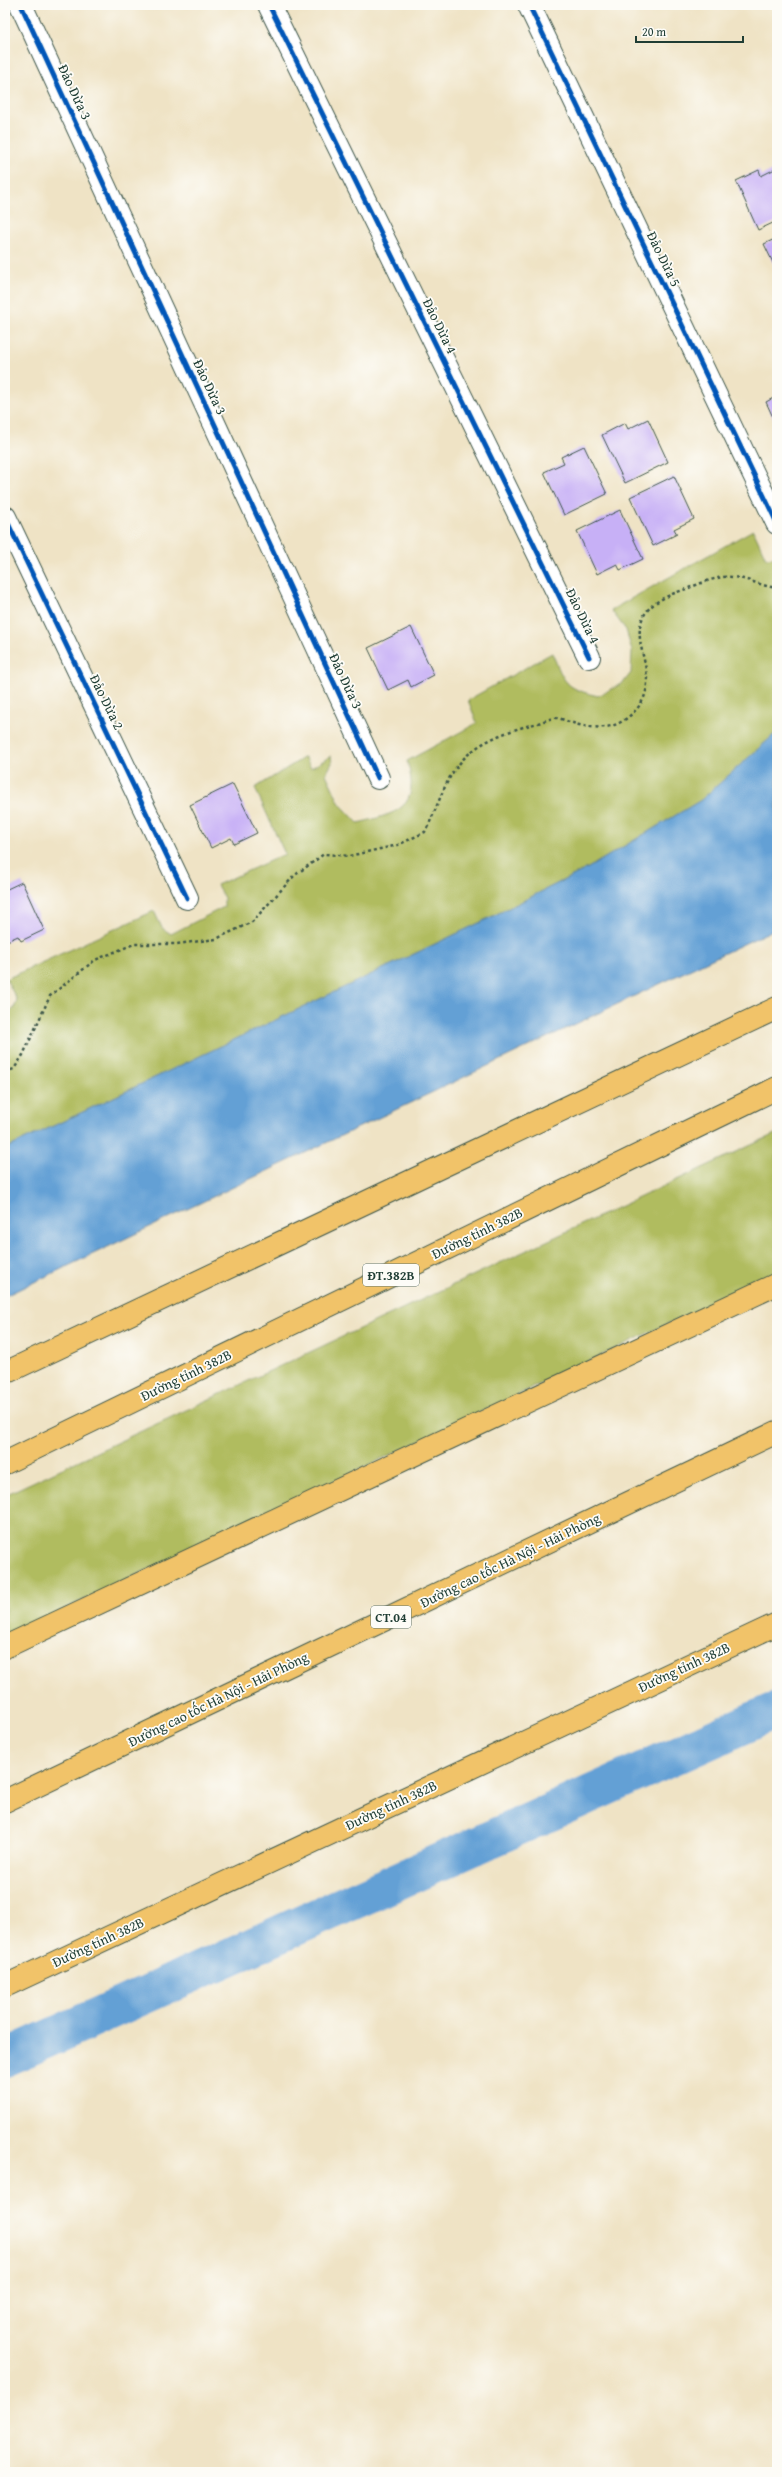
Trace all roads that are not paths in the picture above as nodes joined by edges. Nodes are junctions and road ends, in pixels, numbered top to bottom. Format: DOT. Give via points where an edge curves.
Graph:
graph roads {
  1 [pos="21,5"];
  2 [pos="269,5"];
  3 [pos="530,5"];
  4 [pos="5,517"];
  5 [pos="777,523"];
  6 [pos="589,657"];
  7 [pos="378,778"];
  8 [pos="187,898"];
  9 [pos="777,1008"];
  10 [pos="777,1088"];
  11 [pos="777,1284"];
  12 [pos="5,1373"];
  13 [pos="777,1432"];
  14 [pos="5,1463"];
  15 [pos="777,1624"];
  16 [pos="5,1647"];
  17 [pos="5,1801"];
  18 [pos="5,1986"];
  1 -- 7 [label="street, Đảo Dừa 3"];
  2 -- 6 [label="street, Đảo Dừa 4"];
  3 -- 5 [label="street, Đảo Dừa 5"];
  4 -- 8 [label="street, Đảo Dừa 2"];
  9 -- 12 [label="main road"];
  10 -- 14 [label="main road, Đường tỉnh 382B / ĐT.382B"];
  11 -- 16 [label="main road"];
  13 -- 17 [label="main road, Đường cao tốc Hà Nội - Hải Phòng / CT.04"];
  15 -- 18 [label="main road, Đường tỉnh 382B"];
}
